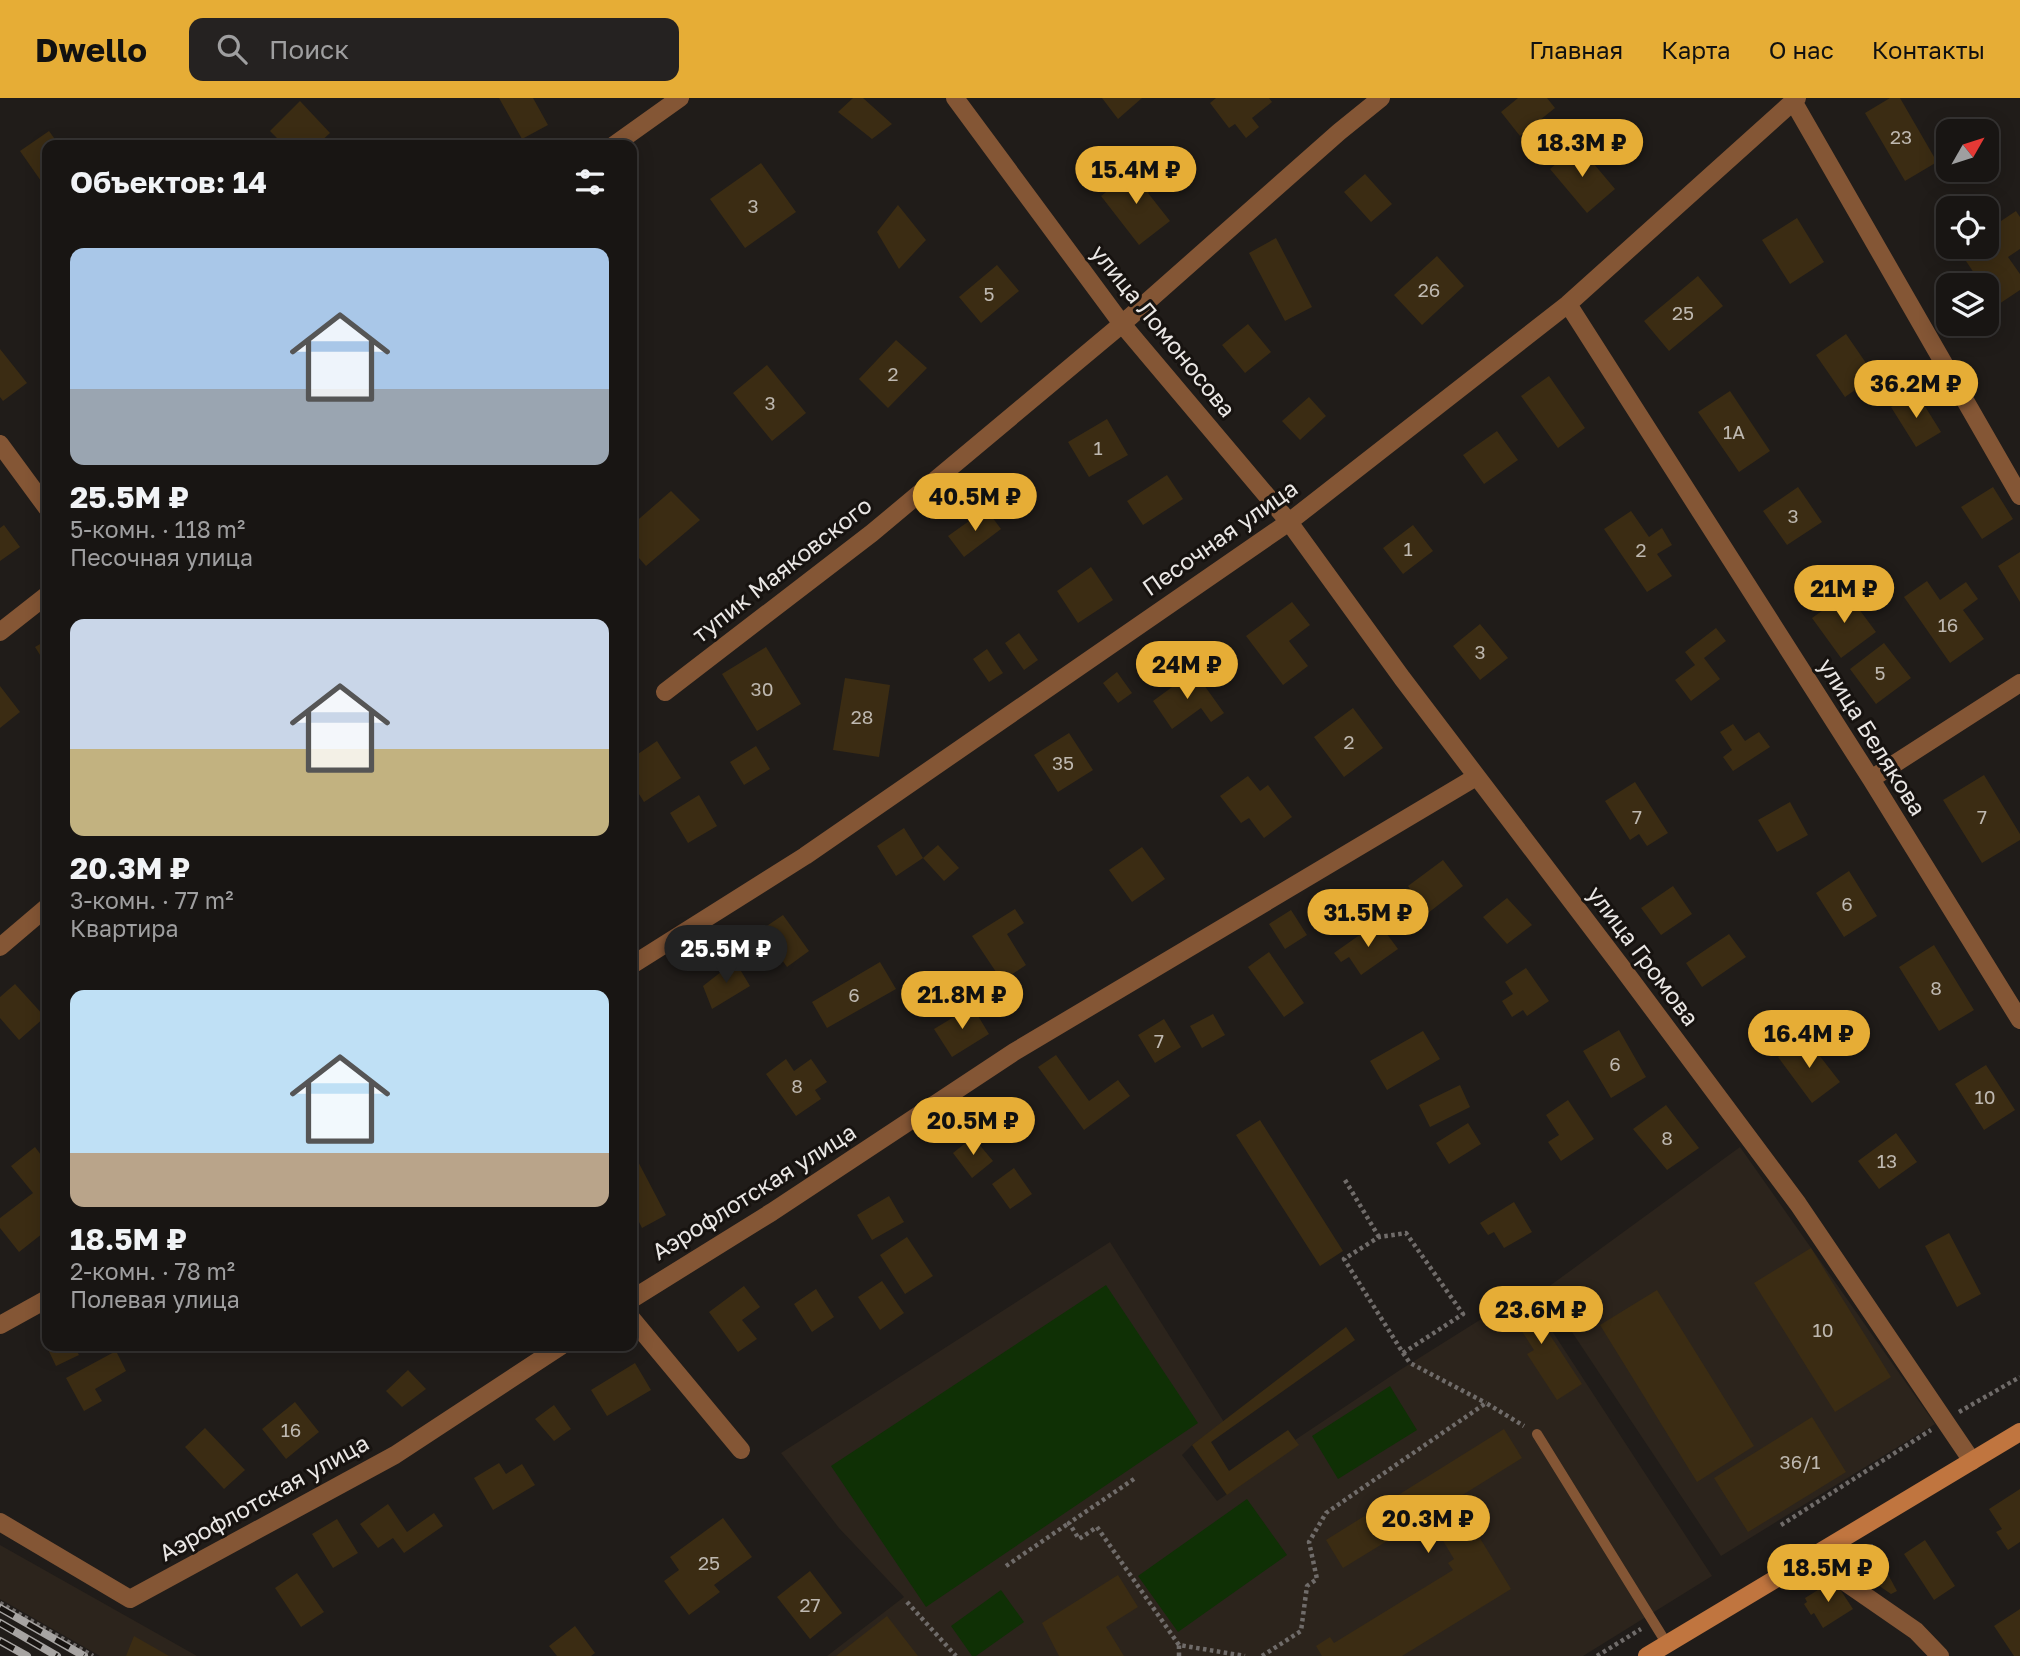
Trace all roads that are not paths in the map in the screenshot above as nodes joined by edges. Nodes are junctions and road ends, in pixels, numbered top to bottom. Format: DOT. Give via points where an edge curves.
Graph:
graph roads {
  1 [pos="680,98"];
  2 [pos="956,98"];
  3 [pos="1381,98"];
  4 [pos="1795,99"];
  5 [pos="621,140"];
  6 [pos="1568,304"];
  7 [pos="1122,324"];
  8 [pos="0,444"];
  9 [pos="2020,496"];
  10 [pos="42,501"];
  11 [pos="1289,522"];
  12 [pos="42,599"];
  13 [pos="0,632"];
  14 [pos="2020,683"];
  15 [pos="665,692"];
  16 [pos="1476,777"];
  17 [pos="1871,779"];
  18 [pos="42,911"];
  19 [pos="0,947"];
  20 [pos="637,962"];
  21 [pos="2020,1020"];
  22 [pos="637,1296"];
  23 [pos="42,1302"];
  24 [pos="0,1325"];
  25 [pos="637,1325"];
  26 [pos="553,1351"];
  27 [pos="2020,1432"];
  28 [pos="1536,1434"];
  29 [pos="741,1450"];
  30 [pos="1972,1461"];
  31 [pos="0,1522"];
  32 [pos="1809,1558"];
  33 [pos="1667,1644"];
  34 [pos="1647,1656"];
  35 [pos="1940,1656"];
  1 -- 5 [label="street"];
  2 -- 7 [label="street, улица Ломоносова"];
  3 -- 7 [label="street, тупик Маяковского"];
  4 -- 6 [label="street, Песочная улица"];
  4 -- 9 [label="street"];
  6 -- 11 [label="street, Песочная улица"];
  6 -- 17 [label="street, улица Белякова"];
  7 -- 11 [label="street, улица Ломоносова"];
  7 -- 15 [label="street, тупик Маяковского" via="872,533"];
  8 -- 10 [label="street"];
  11 -- 16 [label="street, улица Громова"];
  11 -- 20 [label="street, Песочная улица" via="805,856"];
  12 -- 13 [label="street"];
  14 -- 17 [label="street"];
  16 -- 22 [label="street, Аэрофлотская улица" via="1014,1052"];
  16 -- 30 [label="street, улица Громова" via="1798,1204"];
  17 -- 21 [label="street, улица Белякова"];
  18 -- 19 [label="street"];
  23 -- 24 [label="street"];
  25 -- 29 [label="street"];
  26 -- 31 [label="street, Аэрофлотская улица" via="395,1455 131,1599"];
  27 -- 30 [label="main road"];
  28 -- 33 [label="lane"];
  30 -- 32 [label="main road"];
  32 -- 33 [label="main road"];
  32 -- 35 [label="street" via="1916,1630"];
  33 -- 34 [label="main road"];
}
